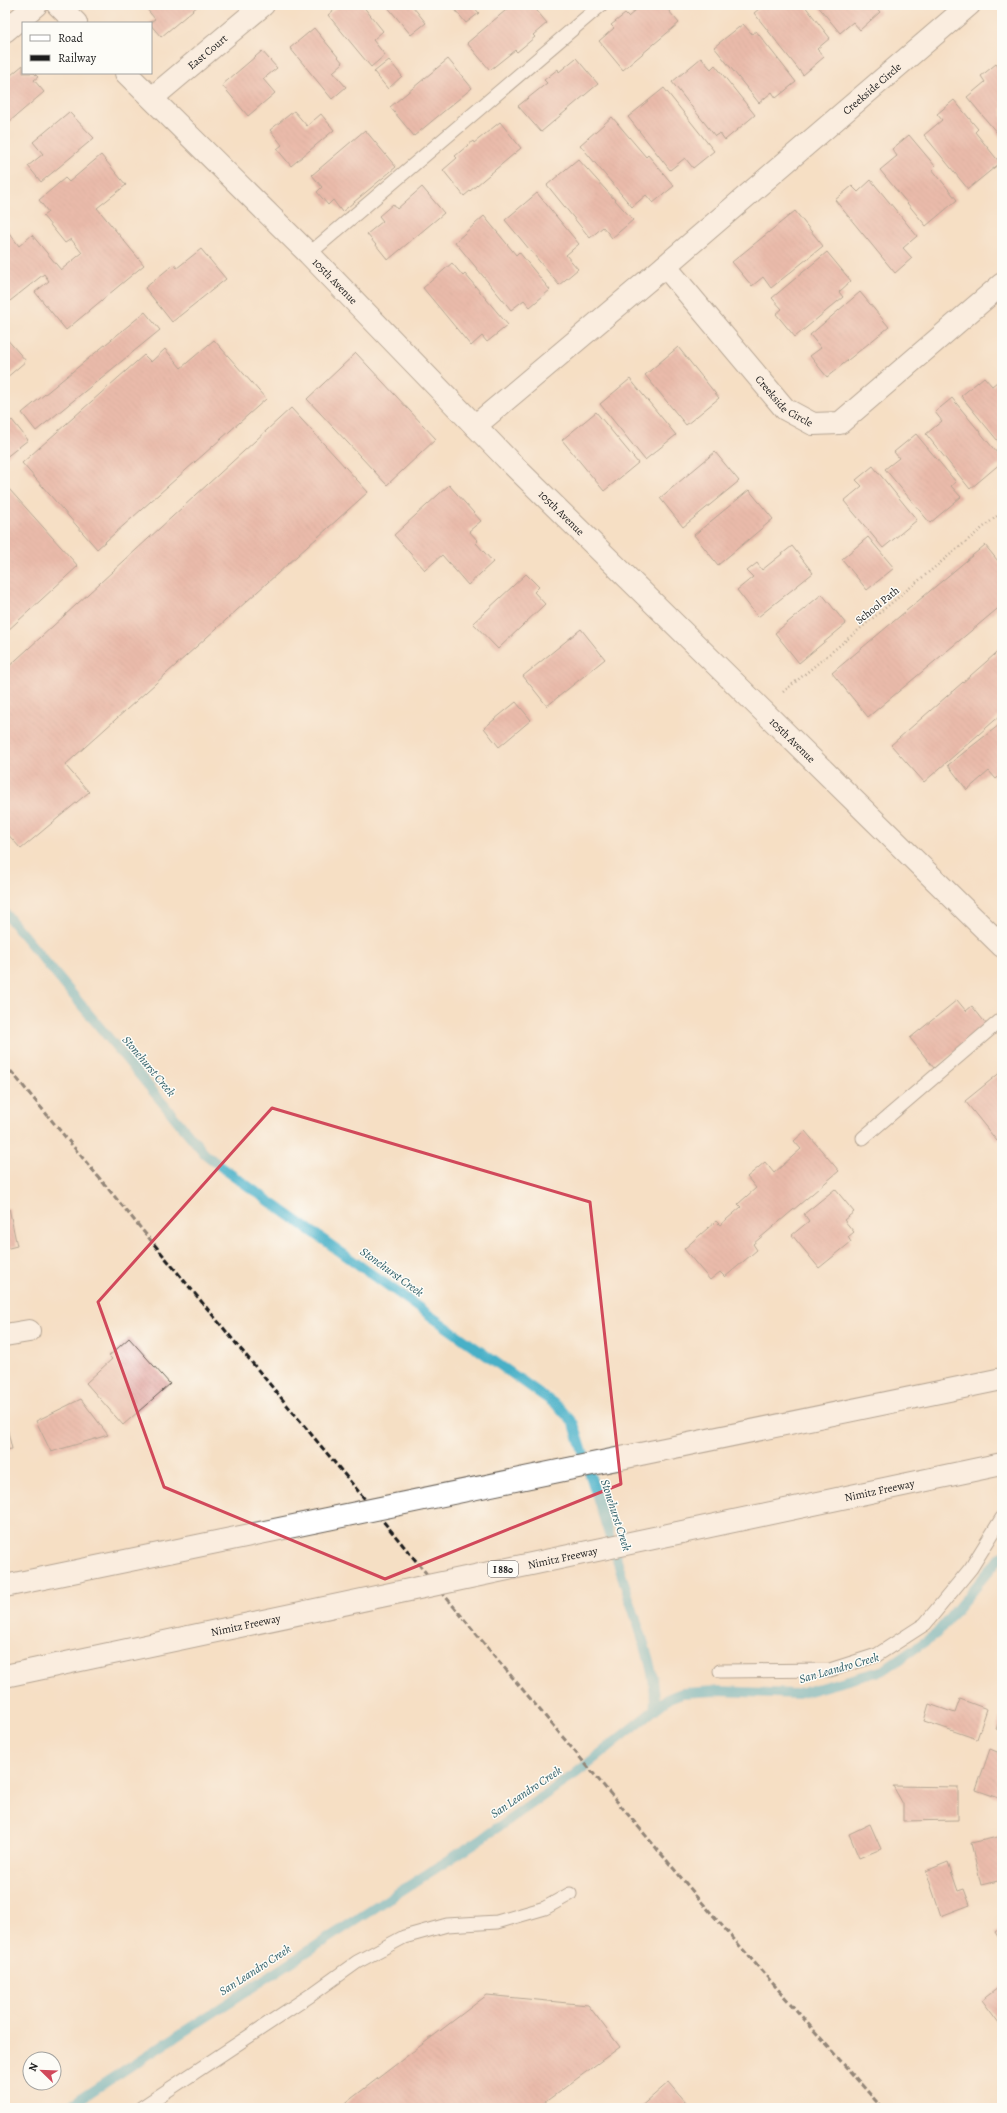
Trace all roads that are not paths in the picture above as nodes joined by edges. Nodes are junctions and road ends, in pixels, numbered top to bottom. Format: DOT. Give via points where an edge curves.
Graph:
graph roads {
  1 [pos="36,5"];
  2 [pos="58,5"];
  3 [pos="263,5"];
  4 [pos="601,5"];
  5 [pos="969,5"];
  6 [pos="75,22"];
  7 [pos="5,31"];
  8 [pos="127,74"];
  9 [pos="152,98"];
  10 [pos="309,254"];
  11 [pos="665,266"];
  12 [pos="1002,284"];
  13 [pos="475,426"];
  14 [pos="1002,946"];
  15 [pos="1002,1019"];
  16 [pos="863,1138"];
  17 [pos="29,1331"];
  18 [pos="5,1335"];
  19 [pos="1002,1379"];
  20 [pos="1002,1464"];
  21 [pos="1002,1518"];
  22 [pos="5,1586"];
  23 [pos="720,1670"];
  24 [pos="5,1676"];
  25 [pos="570,1894"];
  26 [pos="141,2108"];
  1 -- 7 [label="main road"];
  2 -- 6 [label="main road"];
  3 -- 9 [label="main road, East Court"];
  4 -- 10 [label="lane"];
  5 -- 11 [label="main road, Creekside Circle"];
  8 -- 9 [label="main road, 105th Avenue"];
  9 -- 10 [label="main road, 105th Avenue"];
  10 -- 13 [label="main road, 105th Avenue"];
  11 -- 12 [label="main road, Creekside Circle" via="785,408 813,424 840,422"];
  11 -- 13 [label="main road, Creekside Circle"];
  13 -- 14 [label="main road, 105th Avenue"];
  15 -- 16 [label="lane"];
  17 -- 18 [label="main road"];
  19 -- 22 [label="main road, bridge"];
  20 -- 24 [label="main road, Nimitz Freeway / I 880, bridge"];
  21 -- 23 [label="lane" via="971,1568 925,1624 877,1655 830,1670"];
  25 -- 26 [label="lane" via="546,1908 496,1922 448,1925 404,1937 357,1962"];
}
